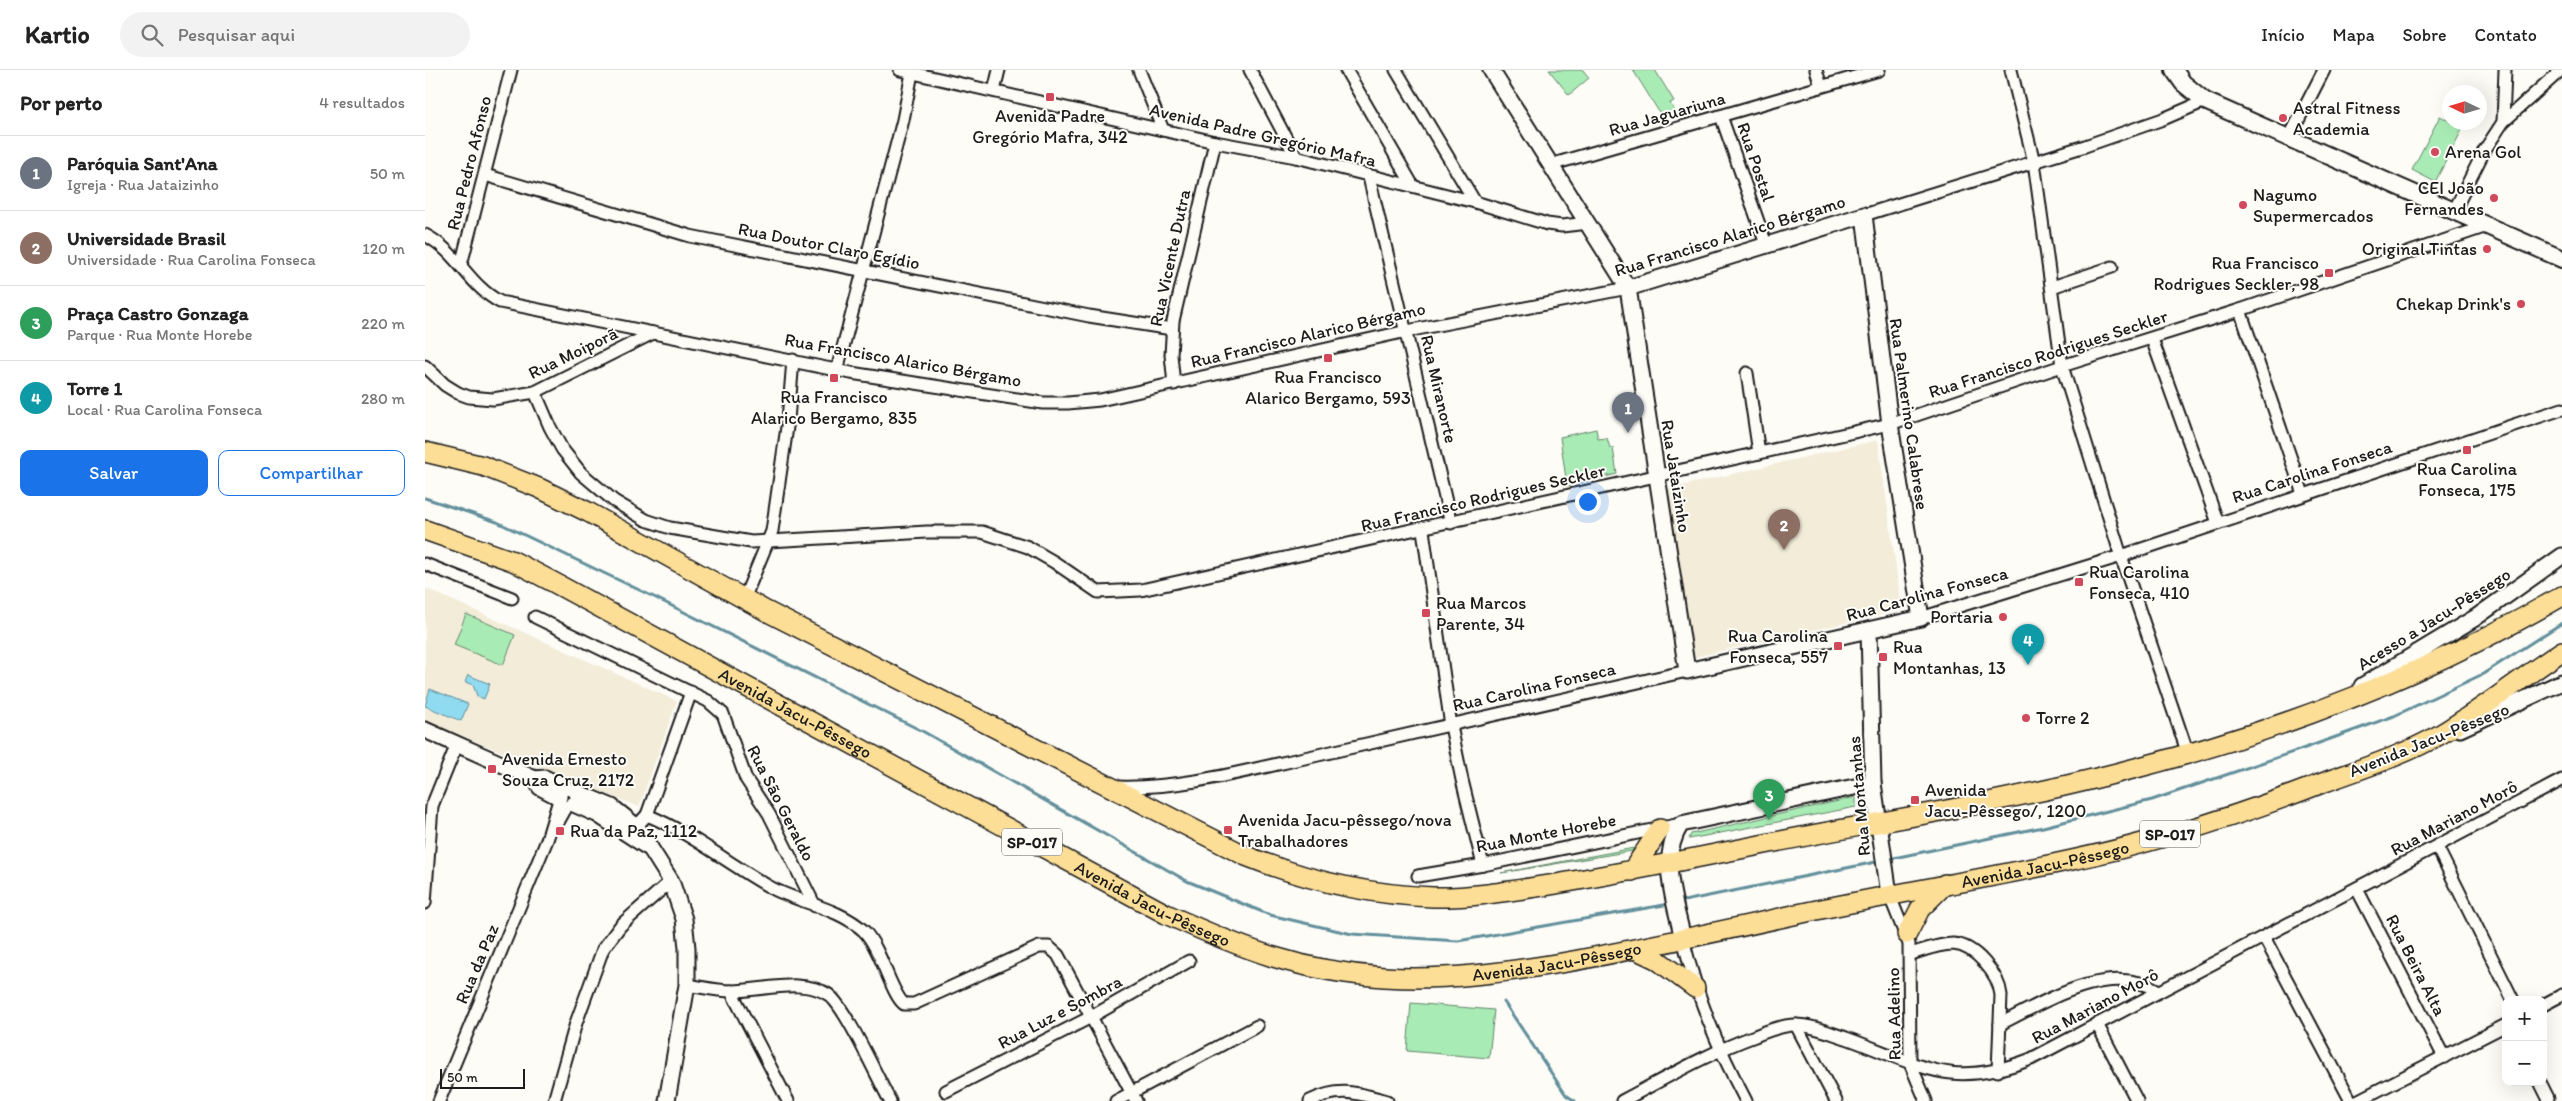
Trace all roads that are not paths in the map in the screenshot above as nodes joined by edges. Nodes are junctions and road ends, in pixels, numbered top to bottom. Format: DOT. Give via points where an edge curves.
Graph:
graph roads {
  1 [pos="511,70"];
  2 [pos="900,70"];
  3 [pos="999,70"];
  4 [pos="1139,70"];
  5 [pos="1251,70"];
  6 [pos="1346,70"];
  7 [pos="1396,70"];
  8 [pos="1491,70"];
  9 [pos="1815,70"];
  10 [pos="1879,70"];
  11 [pos="2011,70"];
  12 [pos="2174,70"];
  13 [pos="2324,70"];
  14 [pos="2505,70"];
  15 [pos="2561,70"];
  16 [pos="912,73"];
  17 [pos="1821,86"];
  18 [pos="994,91"];
  19 [pos="2205,101"];
  20 [pos="1721,116"];
  21 [pos="2503,122"];
  22 [pos="1163,130"];
  23 [pos="2289,138"];
  24 [pos="1215,142"];
  25 [pos="1296,157"];
  26 [pos="2034,162"];
  27 [pos="1550,165"];
  28 [pos="485,175"];
  29 [pos="1369,177"];
  30 [pos="1413,186"];
  31 [pos="1475,202"];
  32 [pos="2454,211"];
  33 [pos="1864,215"];
  34 [pos="1588,223"];
  35 [pos="2487,226"];
  36 [pos="425,235"];
  37 [pos="1767,246"];
  38 [pos="2562,259"];
  39 [pos="461,265"];
  40 [pos="2112,267"];
  41 [pos="863,270"];
  42 [pos="2051,287"];
  43 [pos="1628,288"];
  44 [pos="2240,310"];
  45 [pos="1172,329"];
  46 [pos="1407,331"];
  47 [pos="653,333"];
  48 [pos="2152,339"];
  49 [pos="793,360"];
  50 [pos="425,366"];
  51 [pos="2062,366"];
  52 [pos="837,370"];
  53 [pos="1747,373"];
  54 [pos="1174,384"];
  55 [pos="535,392"];
  56 [pos="2562,409"];
  57 [pos="1890,424"];
  58 [pos="425,452"];
  59 [pos="1759,453"];
  60 [pos="1657,476"];
  61 [pos="2303,494"];
  62 [pos="1451,523"];
  63 [pos="2218,523"];
  64 [pos="425,530"];
  65 [pos="1423,530"];
  66 [pos="769,542"];
  67 [pos="2121,556"];
  68 [pos="2562,556"];
  69 [pos="425,564"];
  70 [pos="2562,596"];
  71 [pos="512,598"];
  72 [pos="744,599"];
  73 [pos="535,617"];
  74 [pos="1921,618"];
  75 [pos="1869,630"];
  76 [pos="2562,651"];
  77 [pos="1687,671"];
  78 [pos="2562,682"];
  79 [pos="691,692"];
  80 [pos="2323,709"];
  81 [pos="1451,726"];
  82 [pos="425,730"];
  83 [pos="2439,735"];
  84 [pos="457,744"];
  85 [pos="2187,754"];
  86 [pos="2562,780"];
  87 [pos="1873,783"];
  88 [pos="1110,787"];
  89 [pos="567,798"];
  90 [pos="1681,824"];
  91 [pos="637,825"];
  92 [pos="1878,828"];
  93 [pos="1660,829"];
  94 [pos="2437,847"];
  95 [pos="1483,865"];
  96 [pos="1670,869"];
  97 [pos="1632,871"];
  98 [pos="1418,876"];
  99 [pos="671,881"];
  100 [pos="1945,884"];
  101 [pos="2357,889"];
  102 [pos="1888,890"];
  103 [pos="425,903"];
  104 [pos="815,906"];
  105 [pos="1681,932"];
  106 [pos="1907,934"];
  107 [pos="2264,937"];
  108 [pos="1637,950"];
  109 [pos="1911,954"];
  110 [pos="1189,961"];
  111 [pos="687,985"];
  112 [pos="1695,988"];
  113 [pos="731,991"];
  114 [pos="2159,991"];
  115 [pos="2562,995"];
  116 [pos="2511,996"];
  117 [pos="2547,1003"];
  118 [pos="1091,1017"];
  119 [pos="2000,1024"];
  120 [pos="2097,1024"];
  121 [pos="1796,1025"];
  122 [pos="1257,1026"];
  123 [pos="2502,1027"];
  124 [pos="1719,1050"];
  125 [pos="2444,1057"];
  126 [pos="1910,1063"];
  127 [pos="1998,1071"];
  128 [pos="2542,1086"];
  129 [pos="946,1091"];
  130 [pos="1134,1097"];
  131 [pos="2547,1098"];
  132 [pos="439,1101"];
  133 [pos="554,1101"];
  134 [pos="667,1101"];
  135 [pos="788,1101"];
  136 [pos="889,1101"];
  137 [pos="1116,1101"];
  138 [pos="1310,1101"];
  139 [pos="1387,1101"];
  140 [pos="1622,1101"];
  141 [pos="1745,1101"];
  142 [pos="1836,1101"];
  143 [pos="1926,1101"];
  144 [pos="2137,1101"];
  145 [pos="2356,1101"];
  1 -- 28 [label="street, Rua Pedro Afonso"];
  2 -- 16 [label="street, Avenida Padre Gregório Mafra"];
  3 -- 18 [label="street"];
  4 -- 22 [label="street"];
  5 -- 25 [label="street"];
  6 -- 30 [label="street"];
  7 -- 31 [label="street"];
  8 -- 27 [label="street"];
  9 -- 17 [label="street"];
  10 -- 17 [label="street, Rua Jaguariuna"];
  11 -- 26 [label="street"];
  12 -- 19 [label="main road"];
  13 -- 23 [label="street"];
  14 -- 21 [label="street"];
  15 -- 21 [label="street"];
  16 -- 18 [label="street, Avenida Padre Gregório Mafra"];
  16 -- 41 [label="street" via="903,120"];
  17 -- 20 [label="street, Rua Jaguariuna"];
  18 -- 22 [label="street, Avenida Padre Gregório Mafra"];
  19 -- 23 [label="main road"];
  19 -- 26 [label="street, Rua Francisco Alarico Bérgamo" via="2163,119"];
  20 -- 27 [label="street, Rua Jaguariuna"];
  20 -- 37 [label="street, Rua Postal"];
  21 -- 32 [label="street" via="2484,151"];
  22 -- 24 [label="street, Avenida Padre Gregório Mafra"];
  23 -- 32 [label="main road"];
  24 -- 25 [label="street, Avenida Padre Gregório Mafra"];
  24 -- 45 [label="street, Rua Vicente Dutra"];
  25 -- 29 [label="street, Avenida Padre Gregório Mafra"];
  26 -- 33 [label="street, Rua Francisco Alarico Bérgamo"];
  26 -- 42 [label="street"];
  27 -- 34 [label="street"];
  28 -- 39 [label="street, Rua Pedro Afonso"];
  28 -- 41 [label="street, Rua Doutor Claro Egídio" via="690,236"];
  29 -- 30 [label="street, Avenida Padre Gregório Mafra"];
  29 -- 46 [label="street, Rua Miranorte"];
  30 -- 31 [label="street, Avenida Padre Gregório Mafra"];
  31 -- 34 [label="street, Avenida Padre Gregório Mafra" via="1547,224"];
  32 -- 35 [label="main road"];
  33 -- 37 [label="street, Rua Francisco Alarico Bérgamo"];
  33 -- 57 [label="street, Rua Palmerino Calabrese"];
  34 -- 43 [label="street"];
  35 -- 38 [label="main road"];
  35 -- 44 [label="street, Rua Francisco Rodrigues Seckler"];
  36 -- 39 [label="street, Rua Francisco Alarico Bérgamo" via="437,241"];
  37 -- 43 [label="street, Rua Francisco Alarico Bérgamo"];
  39 -- 47 [label="street, Rua Francisco Alarico Bérgamo" via="486,295 500,302"];
  40 -- 42 [label="street"];
  41 -- 45 [label="street, Rua Doutor Claro Egídio" via="1089,316"];
  41 -- 52 [label="street"];
  42 -- 51 [label="street"];
  43 -- 46 [label="street, Rua Francisco Alarico Bérgamo"];
  43 -- 60 [label="street, Rua Jataizinho"];
  44 -- 48 [label="street, Rua Francisco Rodrigues Seckler"];
  44 -- 61 [label="street"];
  45 -- 54 [label="street, Rua Vicente Dutra"];
  46 -- 54 [label="street, Rua Francisco Alarico Bérgamo"];
  46 -- 62 [label="street, Rua Miranorte"];
  47 -- 49 [label="street, Rua Francisco Alarico Bérgamo"];
  47 -- 55 [label="street, Rua Moiporã"];
  48 -- 51 [label="street, Rua Francisco Rodrigues Seckler"];
  48 -- 63 [label="street"];
  49 -- 52 [label="street, Rua Francisco Alarico Bérgamo"];
  49 -- 66 [label="street" via="787,429"];
  50 -- 55 [label="street, Rua Moiporã" via="445,385 469,397 493,399"];
  51 -- 57 [label="street, Rua Francisco Rodrigues Seckler"];
  51 -- 67 [label="street"];
  52 -- 54 [label="street, Rua Francisco Alarico Bérgamo" via="1043,403 1100,400"];
  53 -- 59 [label="street"];
  55 -- 66 [label="street, Rua Francisco Rodrigues Seckler" via="562,449 581,473 613,501 646,520 670,528 727,539"];
  56 -- 61 [label="street, Rua Carolina Fonseca"];
  57 -- 59 [label="street, Rua Francisco Rodrigues Seckler"];
  57 -- 74 [label="street, Rua Palmerino Calabrese"];
  58 -- 72 [label="highway" via="483,466 539,488 589,512"];
  59 -- 60 [label="street, Rua Francisco Rodrigues Seckler"];
  60 -- 62 [label="street, Rua Francisco Rodrigues Seckler"];
  60 -- 77 [label="street, Rua Jataizinho"];
  61 -- 63 [label="street, Rua Carolina Fonseca"];
  62 -- 65 [label="street, Rua Francisco Rodrigues Seckler"];
  63 -- 67 [label="street, Rua Carolina Fonseca"];
  64 -- 108 [label="highway, Avenida Jacu-Pêssego / SP-017" via="513,561 1167,914 1234,945 1338,972 1429,978 1532,968"];
  65 -- 66 [label="street, Rua Francisco Rodrigues Seckler" via="1141,590 1098,592 1028,547 982,532 927,532"];
  65 -- 81 [label="street"];
  66 -- 72 [label="street"];
  67 -- 74 [label="street, Rua Carolina Fonseca" via="1962,608"];
  67 -- 85 [label="street"];
  68 -- 80 [label="street, Acesso a Jacu-Pêssego" via="2429,647"];
  69 -- 71 [label="street"];
  70 -- 80 [label="highway" via="2392,682"];
  72 -- 88 [label="highway"];
  73 -- 79 [label="street, Rua São Geraldo"];
  74 -- 75 [label="street, Rua Carolina Fonseca"];
  75 -- 77 [label="street, Rua Carolina Fonseca"];
  75 -- 87 [label="street, Rua Montanhas"];
  76 -- 83 [label="highway, SP-017"];
  77 -- 81 [label="street, Rua Carolina Fonseca"];
  78 -- 83 [label="street, Avenida Jacu-Pêssego" via="2486,718"];
  79 -- 91 [label="street"];
  79 -- 104 [label="street, Rua São Geraldo" via="723,714 747,779 769,814"];
  80 -- 85 [label="highway"];
  81 -- 88 [label="street, Rua Carolina Fonseca" via="1192,782"];
  81 -- 95 [label="street"];
  82 -- 84 [label="street"];
  83 -- 100 [label="highway, Avenida Jacu-Pêssego / SP-017" via="2302,791 2211,822 2075,860"];
  84 -- 89 [label="street" via="535,779 540,787"];
  84 -- 103 [label="street" via="433,806"];
  85 -- 92 [label="highway" via="2107,776"];
  86 -- 94 [label="street, Rua Mariano Morô"];
  87 -- 90 [label="street, Rua Monte Horebe"];
  87 -- 92 [label="street, Rua Montanhas"];
  88 -- 97 [label="highway" via="1246,856 1283,871 1341,886 1435,897 1488,894"];
  89 -- 91 [label="street" via="612,807"];
  89 -- 132 [label="street, Rua da Paz"];
  90 -- 93 [label="street, Rua Monte Horebe"];
  90 -- 96 [label="street" via="1671,842"];
  91 -- 99 [label="street"];
  91 -- 104 [label="street" via="689,834 768,886"];
  92 -- 96 [label="highway"];
  92 -- 102 [label="street, Rua Montanhas"];
  93 -- 95 [label="street, Rua Monte Horebe"];
  93 -- 97 [label="highway"];
  94 -- 101 [label="street, Rua Mariano Morô"];
  94 -- 116 [label="street"];
  95 -- 98 [label="street, Rua Monte Horebe"];
  96 -- 97 [label="highway"];
  96 -- 105 [label="street"];
  99 -- 111 [label="street" via="684,920"];
  99 -- 133 [label="street" via="621,925 603,949 576,1023"];
  100 -- 102 [label="highway, Avenida Jacu-Pêssego / SP-017"];
  100 -- 106 [label="highway" via="1920,910"];
  101 -- 107 [label="street, Rua Mariano Morô"];
  101 -- 125 [label="street, Rua Beira Alta"];
  102 -- 105 [label="highway, Avenida Jacu-Pêssego / SP-017"];
  102 -- 106 [label="street, Rua Montanhas"];
  104 -- 118 [label="street" via="864,931 882,959 901,1002 909,1005 1039,947 1049,947 1058,956"];
  105 -- 108 [label="highway, Avenida Jacu-Pêssego / SP-017"];
  105 -- 112 [label="street"];
  106 -- 109 [label="street, Rua Montanhas"];
  107 -- 114 [label="street, Rua Mariano Morô"];
  107 -- 145 [label="street"];
  108 -- 112 [label="highway" via="1656,959"];
  109 -- 119 [label="street" via="1955,944 1981,960 2000,984"];
  109 -- 126 [label="street, Rua Adelino"];
  110 -- 118 [label="street, Rua Luz e Sombra"];
  111 -- 113 [label="street"];
  111 -- 134 [label="street"];
  112 -- 124 [label="street"];
  113 -- 135 [label="street"];
  113 -- 136 [label="street" via="802,986 820,990 831,997 845,1016"];
  114 -- 119 [label="street" via="2141,982 2102,981 2083,985"];
  114 -- 120 [label="street, Rua Mariano Morô"];
  115 -- 117 [label="street"];
  118 -- 129 [label="street, Rua Luz e Sombra"];
  118 -- 130 [label="street"];
  119 -- 127 [label="street"];
  120 -- 127 [label="street, Rua Mariano Morô" via="2031,1059"];
  120 -- 144 [label="street"];
  121 -- 124 [label="street, Rua Mariano Morô" via="1768,1031"];
  121 -- 126 [label="street, Rua Mariano Morô" via="1824,1031"];
  121 -- 142 [label="street"];
  122 -- 130 [label="street"];
  123 -- 125 [label="street"];
  124 -- 140 [label="street, Rua Mariano Morô"];
  124 -- 141 [label="street"];
  125 -- 145 [label="street"];
  126 -- 127 [label="street, Rua Mariano Morô" via="1956,1075"];
  126 -- 143 [label="street, Rua Adelino"];
  128 -- 131 [label="street"];
  130 -- 137 [label="street"];
  138 -- 139 [label="street" via="1349,1090"];
}
